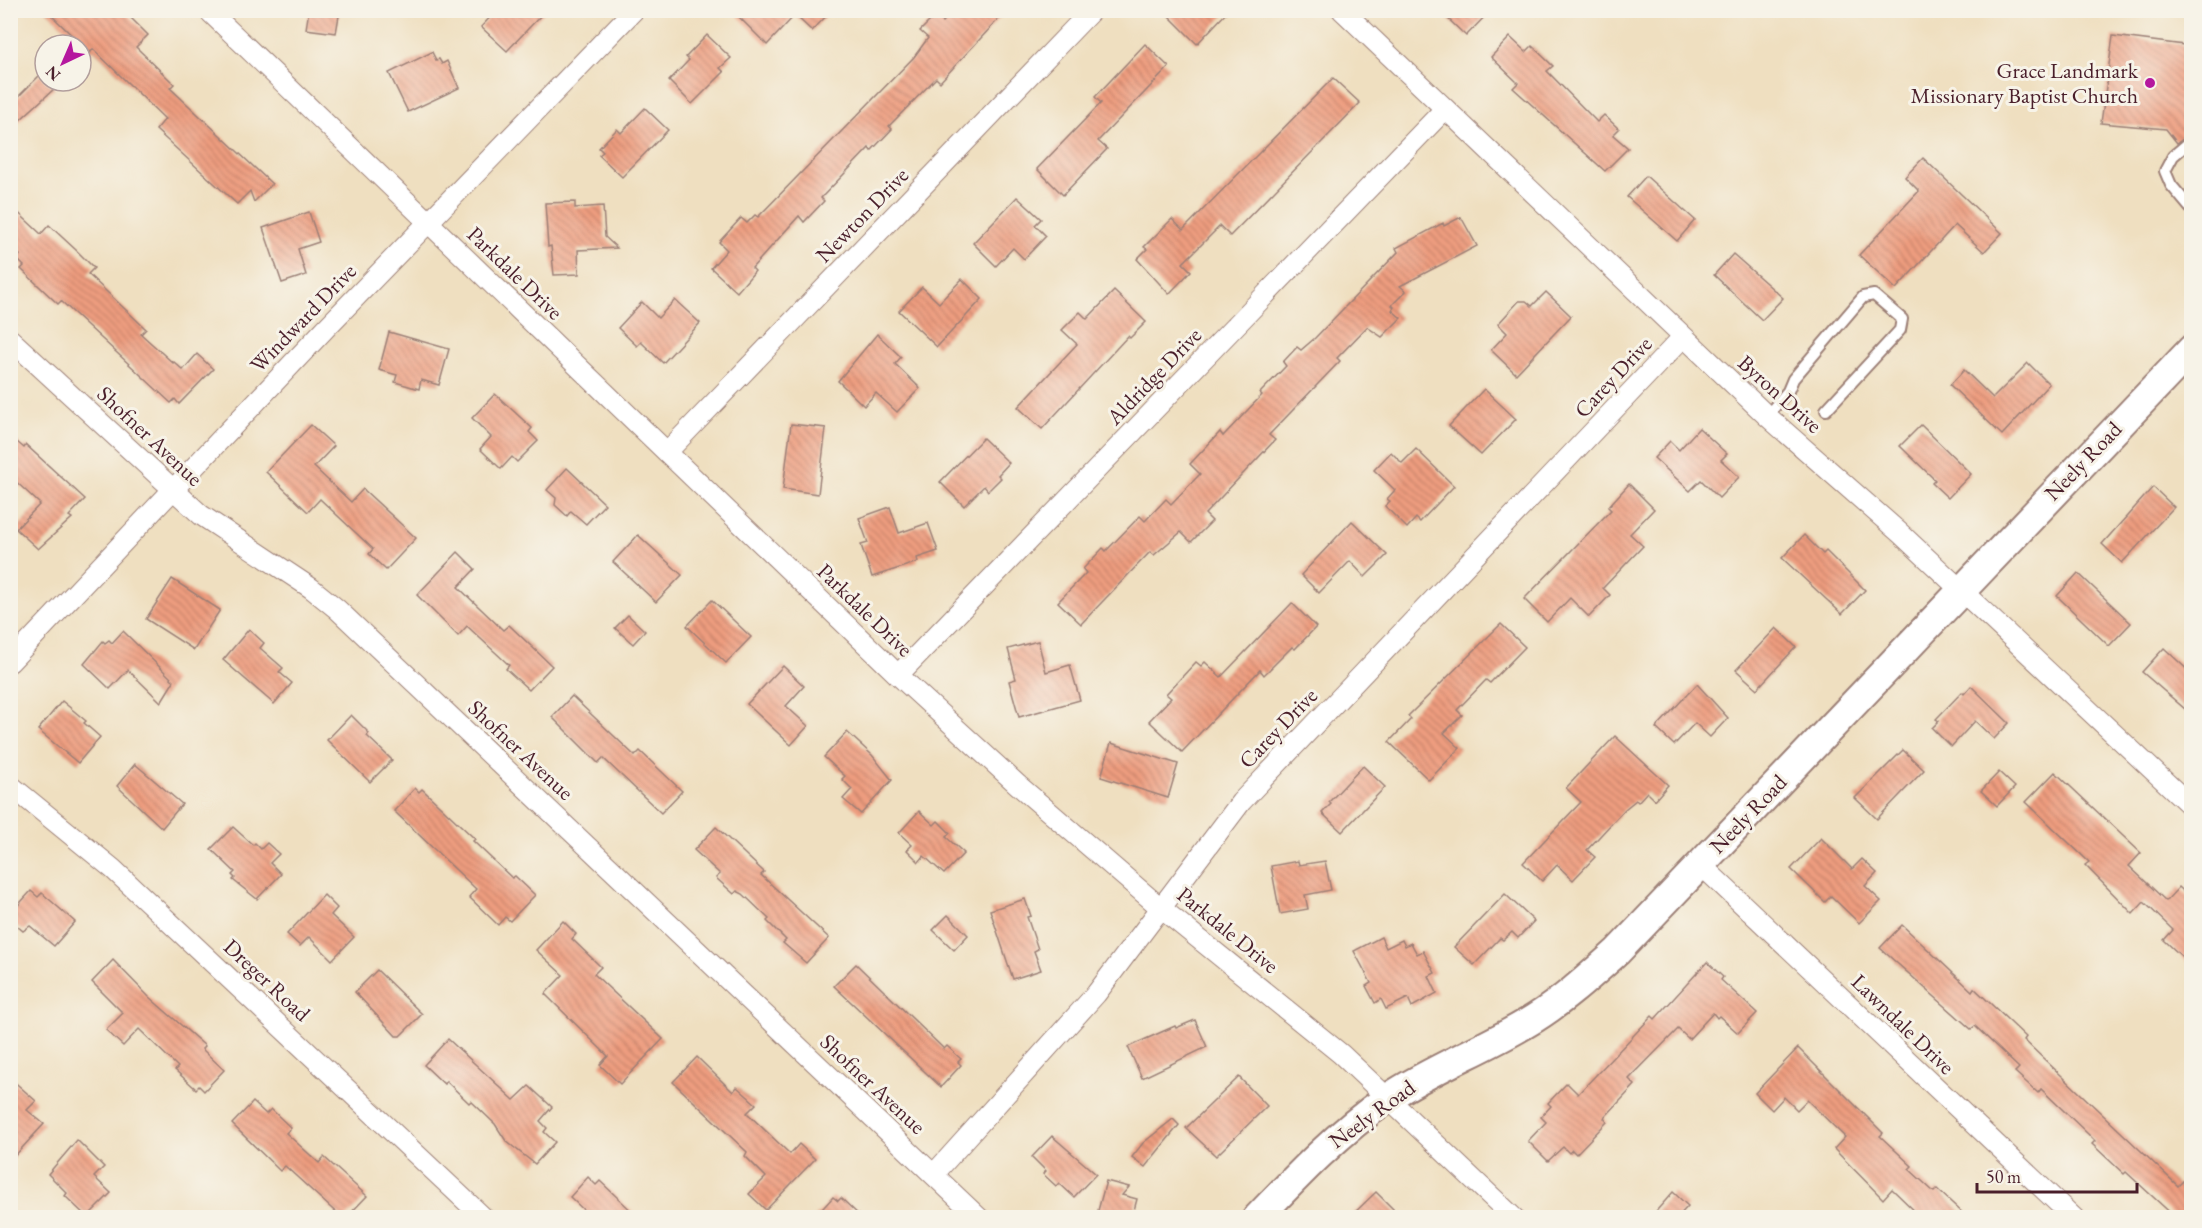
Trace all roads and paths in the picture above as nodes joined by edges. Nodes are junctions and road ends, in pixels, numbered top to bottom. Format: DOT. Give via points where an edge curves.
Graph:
graph roads {
  1 [pos="208,10"];
  2 [pos="634,10"];
  3 [pos="1092,10"];
  4 [pos="1342,10"];
  5 [pos="1444,110"];
  6 [pos="2192,140"];
  7 [pos="2192,210"];
  8 [pos="429,222"];
  9 [pos="1683,337"];
  10 [pos="10,339"];
  11 [pos="2192,350"];
  12 [pos="1826,410"];
  13 [pos="1767,416"];
  14 [pos="667,452"];
  15 [pos="172,489"];
  16 [pos="1961,589"];
  17 [pos="10,662"];
  18 [pos="898,675"];
  19 [pos="10,785"];
  20 [pos="2192,807"];
  21 [pos="1700,864"];
  22 [pos="1162,909"];
  23 [pos="1388,1098"];
  24 [pos="934,1174"];
  25 [pos="484,1218"];
  26 [pos="979,1218"];
  27 [pos="1257,1218"];
  28 [pos="1514,1218"];
  29 [pos="2074,1218"];
  1 -- 8 [label="street, Parkdale Drive"];
  2 -- 8 [label="street, Windward Drive"];
  3 -- 14 [label="street, Newton Drive"];
  4 -- 5 [label="street, Byron Drive"];
  5 -- 9 [label="street, Byron Drive"];
  5 -- 18 [label="street, Aldridge Drive"];
  6 -- 7 [label="lane" via="2173,156 2165,171"];
  8 -- 14 [label="street, Parkdale Drive"];
  8 -- 15 [label="street, Windward Drive"];
  9 -- 13 [label="street, Byron Drive"];
  9 -- 22 [label="street, Carey Drive" via="1241,802"];
  10 -- 15 [label="street, Shofner Avenue"];
  11 -- 16 [label="street, Neely Road"];
  12 -- 13 [label="lane" via="1900,330 1902,320 1874,295 1863,297"];
  13 -- 16 [label="street, Byron Drive"];
  14 -- 18 [label="street, Parkdale Drive"];
  15 -- 17 [label="street, Windward Drive"];
  15 -- 24 [label="street, Shofner Avenue" via="224,532 337,609"];
  16 -- 20 [label="street, Byron Drive"];
  16 -- 21 [label="street, Neely Road"];
  18 -- 22 [label="street, Parkdale Drive"];
  19 -- 25 [label="street, Dreger Road" via="114,869"];
  21 -- 23 [label="street, Neely Road" via="1617,952 1557,1003"];
  21 -- 29 [label="street, Lawndale Drive"];
  22 -- 23 [label="street, Parkdale Drive" via="1310,1027"];
  22 -- 24 [label="street, Carey Drive" via="1096,994"];
  23 -- 27 [label="street, Neely Road" via="1318,1155"];
  23 -- 28 [label="street, Parkdale Drive"];
  24 -- 26 [label="street, Shofner Avenue"];
}
